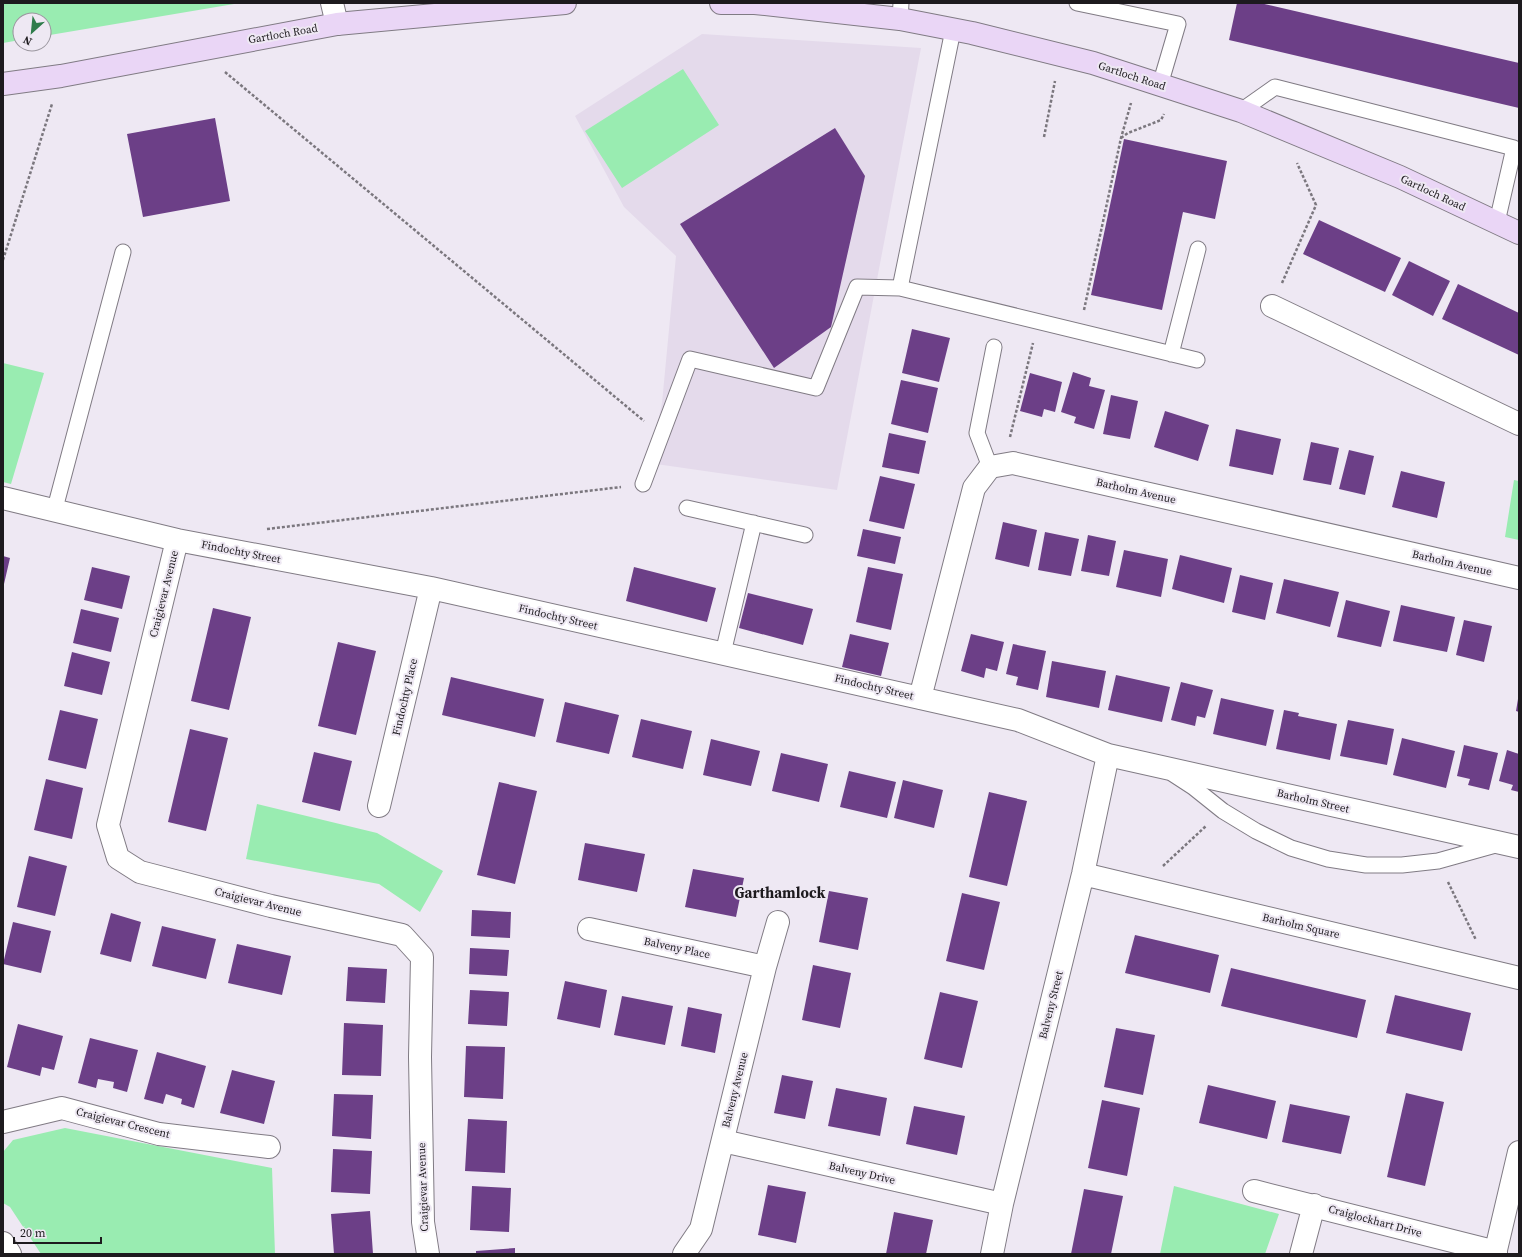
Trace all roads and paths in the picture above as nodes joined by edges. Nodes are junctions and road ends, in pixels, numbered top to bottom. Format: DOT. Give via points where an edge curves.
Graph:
graph roads {
  1 [pos="332,3"];
  2 [pos="565,3"];
  3 [pos="721,3"];
  4 [pos="1077,3"];
  5 [pos="901,11"];
  6 [pos="337,24"];
  7 [pos="953,30"];
  8 [pos="198,49"];
  9 [pos="1060,55"];
  10 [pos="61,76"];
  11 [pos="1138,77"];
  12 [pos="3,84"];
  13 [pos="1169,87"];
  14 [pos="1241,111"];
  15 [pos="1282,128"];
  16 [pos="1044,137"];
  17 [pos="1121,138"];
  18 [pos="1497,222"];
  19 [pos="1519,232"];
  20 [pos="1198,249"];
  21 [pos="123,252"];
  22 [pos="3,260"];
  23 [pos="900,288"];
  24 [pos="1272,306"];
  25 [pos="1038,322"];
  26 [pos="1080,332"];
  27 [pos="994,347"];
  28 [pos="1171,354"];
  29 [pos="1197,360"];
  30 [pos="1519,424"];
  31 [pos="661,436"];
  32 [pos="997,466"];
  33 [pos="643,484"];
  34 [pos="3,498"];
  35 [pos="687,508"];
  36 [pos="54,512"];
  37 [pos="754,523"];
  38 [pos="264,529"];
  39 [pos="804,535"];
  40 [pos="177,540"];
  41 [pos="1519,578"];
  42 [pos="431,588"];
  43 [pos="723,653"];
  44 [pos="920,698"];
  45 [pos="1108,755"];
  46 [pos="1165,768"];
  47 [pos="379,806"];
  48 [pos="1223,811"];
  49 [pos="1510,845"];
  50 [pos="1438,861"];
  51 [pos="1083,874"];
  52 [pos="1140,888"];
  53 [pos="778,922"];
  54 [pos="588,929"];
  55 [pos="765,967"];
  56 [pos="1491,972"];
  57 [pos="1519,978"];
  58 [pos="3,1122"];
  59 [pos="723,1141"];
  60 [pos="269,1148"];
  61 [pos="1519,1152"];
  62 [pos="1254,1191"];
  63 [pos="1002,1204"];
  64 [pos="1314,1205"];
  65 [pos="3,1243"];
  66 [pos="1496,1253"];
  67 [pos="10,1254"];
  68 [pos="428,1254"];
  69 [pos="684,1254"];
  70 [pos="992,1254"];
  71 [pos="1301,1254"];
  1 -- 6 [label="street"];
  2 -- 6 [label="main road, Gartloch Road"];
  3 -- 5 [label="main road, Gartloch Road"];
  4 -- 13 [label="lane" via="1178,24"];
  5 -- 7 [label="main road, Gartloch Road"];
  6 -- 8 [label="main road, Gartloch Road"];
  7 -- 9 [label="main road, Gartloch Road"];
  7 -- 23 [label="lane"];
  8 -- 10 [label="main road, Gartloch Road"];
  8 -- 31 [label="path"];
  9 -- 11 [label="main road, Gartloch Road"];
  9 -- 16 [label="path"];
  10 -- 12 [label="main road, Gartloch Road"];
  10 -- 22 [label="path"];
  11 -- 13 [label="main road, Gartloch Road"];
  11 -- 17 [label="path"];
  13 -- 14 [label="main road, Gartloch Road"];
  13 -- 17 [label="path" via="1161,120"];
  14 -- 15 [label="main road, Gartloch Road"];
  14 -- 18 [label="lane" via="1274,87 1514,148"];
  15 -- 18 [label="main road, Gartloch Road" via="1400,177"];
  15 -- 24 [label="path" via="1316,205"];
  17 -- 26 [label="path"];
  18 -- 19 [label="main road, Gartloch Road"];
  20 -- 28 [label="lane"];
  21 -- 36 [label="lane"];
  23 -- 25 [label="lane"];
  23 -- 31 [label="lane" via="857,287 816,388 690,359"];
  24 -- 30 [label="street"];
  25 -- 26 [label="lane"];
  25 -- 32 [label="path"];
  26 -- 28 [label="lane"];
  27 -- 32 [label="lane" via="977,433"];
  28 -- 29 [label="lane"];
  31 -- 33 [label="lane"];
  32 -- 41 [label="street, Barholm Avenue" via="1013,463"];
  32 -- 44 [label="street" via="974,488"];
  33 -- 38 [label="path"];
  34 -- 36 [label="street, Findochty Street"];
  35 -- 37 [label="lane"];
  36 -- 40 [label="street, Findochty Street"];
  37 -- 39 [label="lane"];
  37 -- 43 [label="lane"];
  40 -- 42 [label="street, Findochty Street"];
  40 -- 68 [label="street, Craigievar Avenue" via="108,825 118,858 140,872 271,906 402,935 422,957 422,1206"];
  42 -- 43 [label="street, Findochty Street"];
  42 -- 47 [label="street, Findochty Place"];
  43 -- 44 [label="street, Findochty Street"];
  44 -- 45 [label="street, Findochty Street" via="1018,720"];
  45 -- 46 [label="street, Barholm Street"];
  45 -- 51 [label="street, Balveny Street"];
  46 -- 48 [label="lane"];
  46 -- 49 [label="street, Barholm Street"];
  48 -- 50 [label="lane" via="1291,848 1328,858 1366,865"];
  48 -- 52 [label="path"];
  49 -- 50 [label="lane"];
  50 -- 56 [label="path"];
  51 -- 52 [label="street, Barholm Square"];
  51 -- 63 [label="street, Balveny Street"];
  52 -- 56 [label="street, Barholm Square"];
  53 -- 55 [label="street, Balveny Avenue"];
  54 -- 55 [label="street, Balveny Place"];
  55 -- 59 [label="street, Balveny Avenue"];
  56 -- 57 [label="street, Barholm Square"];
  58 -- 60 [label="street, Craigievar Crescent" via="62,1108 159,1134"];
  59 -- 63 [label="street, Balveny Drive"];
  59 -- 69 [label="street, Balveny Avenue" via="701,1229"];
  61 -- 66 [label="street"];
  62 -- 64 [label="street, Craiglockhart Drive"];
  63 -- 70 [label="street, Balveny Street"];
  64 -- 66 [label="street, Craiglockhart Drive"];
  64 -- 71 [label="street"];
  65 -- 67 [label="street"];
}
